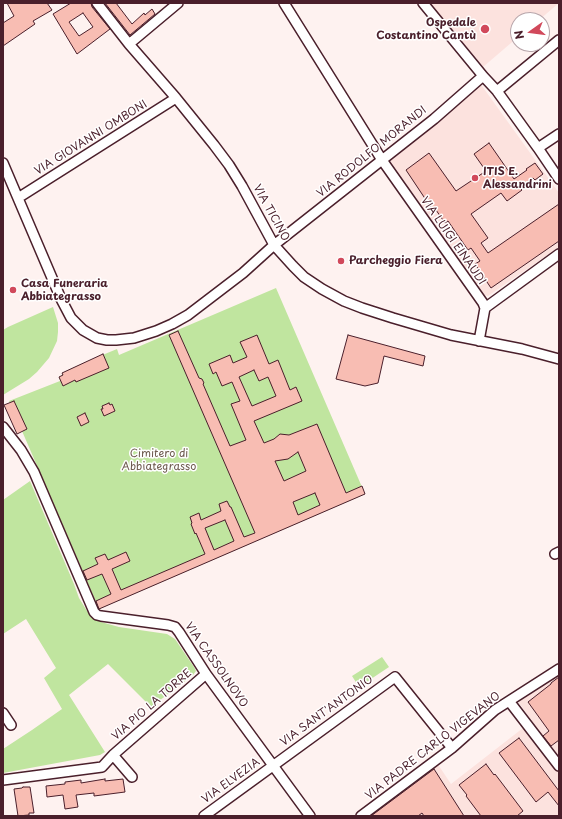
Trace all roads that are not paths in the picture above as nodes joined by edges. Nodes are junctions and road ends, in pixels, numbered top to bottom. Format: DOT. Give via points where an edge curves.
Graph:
graph roads {
  1 [pos="97,3"];
  2 [pos="178,3"];
  3 [pos="284,3"];
  4 [pos="423,3"];
  5 [pos="559,40"];
  6 [pos="129,44"];
  7 [pos="483,76"];
  8 [pos="497,91"];
  9 [pos="176,98"];
  10 [pos="559,134"];
  11 [pos="538,148"];
  12 [pos="382,160"];
  13 [pos="3,163"];
  14 [pos="559,179"];
  15 [pos="18,198"];
  16 [pos="274,245"];
  17 [pos="559,254"];
  18 [pos="485,308"];
  19 [pos="479,341"];
  20 [pos="559,359"];
  21 [pos="3,426"];
  22 [pos="559,669"];
  23 [pos="206,674"];
  24 [pos="509,702"];
  25 [pos="3,713"];
  26 [pos="11,725"];
  27 [pos="452,748"];
  28 [pos="113,755"];
  29 [pos="273,766"];
  30 [pos="559,766"];
  31 [pos="132,777"];
  32 [pos="3,780"];
  33 [pos="204,816"];
  34 [pos="310,816"];
  35 [pos="361,816"];
  1 -- 6 [label="street, VIA TICINO"];
  2 -- 6 [label="street"];
  3 -- 12 [label="street, VIA LUIGI EINAUDI"];
  4 -- 7 [label="street"];
  5 -- 8 [label="street"];
  6 -- 9 [label="street, VIA TICINO"];
  7 -- 8 [label="street"];
  7 -- 12 [label="street, VIA RODOLFO MORANDI"];
  8 -- 11 [label="street"];
  9 -- 15 [label="street, VIA GIOVANNI OMBONI"];
  9 -- 16 [label="street, VIA TICINO" via="229,165"];
  10 -- 11 [label="street"];
  11 -- 14 [label="street"];
  12 -- 16 [label="street, VIA RODOLFO MORANDI"];
  12 -- 18 [label="street, VIA LUIGI EINAUDI"];
  13 -- 15 [label="street, VIA RODOLFO MORANDI"];
  15 -- 16 [label="street, VIA RODOLFO MORANDI" via="71,318 83,330 107,340 134,338 172,324 188,315 243,273"];
  16 -- 19 [label="street, VIA TICINO" via="304,277 344,301 399,320"];
  17 -- 18 [label="street"];
  18 -- 19 [label="street"];
  19 -- 20 [label="street, VIA TICINO"];
  21 -- 23 [label="street, VIA CASSOLNOVO" via="34,472 94,612 101,616 168,624 174,627"];
  22 -- 24 [label="street, VIA PADRE CARLO VIGEVANO"];
  23 -- 28 [label="street, VIA PIO LA TORRE"];
  23 -- 29 [label="street, VIA CASSOLNOVO"];
  24 -- 27 [label="street, VIA PADRE CARLO VIGEVANO" via="495,710"];
  24 -- 30 [label="street"];
  25 -- 26 [label="street"];
  27 -- 29 [label="street, VIA SANT'ANTONIO" via="395,677"];
  27 -- 35 [label="street, VIA PADRE CARLO VIGEVANO"];
  28 -- 31 [label="street"];
  28 -- 32 [label="street, VIA PIO LA TORRE" via="102,767"];
  29 -- 33 [label="street, VIA ELVEZIA"];
  29 -- 34 [label="street, VIA CASSOLNOVO"];
}
